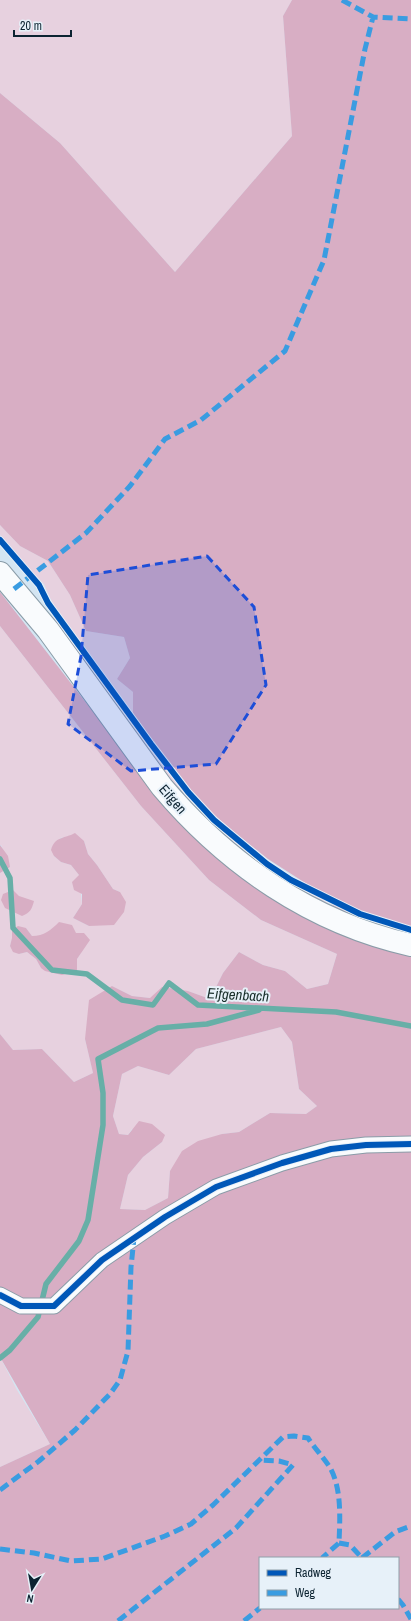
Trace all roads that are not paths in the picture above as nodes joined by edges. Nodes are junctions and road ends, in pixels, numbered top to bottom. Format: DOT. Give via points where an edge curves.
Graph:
graph roads {
  1 [pos="0,573"];
  2 [pos="411,945"];
  3 [pos="411,1144"];
  4 [pos="0,1295"];
  1 -- 2 [label="main road, Eifgen" via="48,630 162,787 202,831 258,878 304,905 355,929"];
  3 -- 4 [label="street" via="331,1149 282,1162 216,1187 165,1217 102,1260 54,1306 21,1306"];
}
